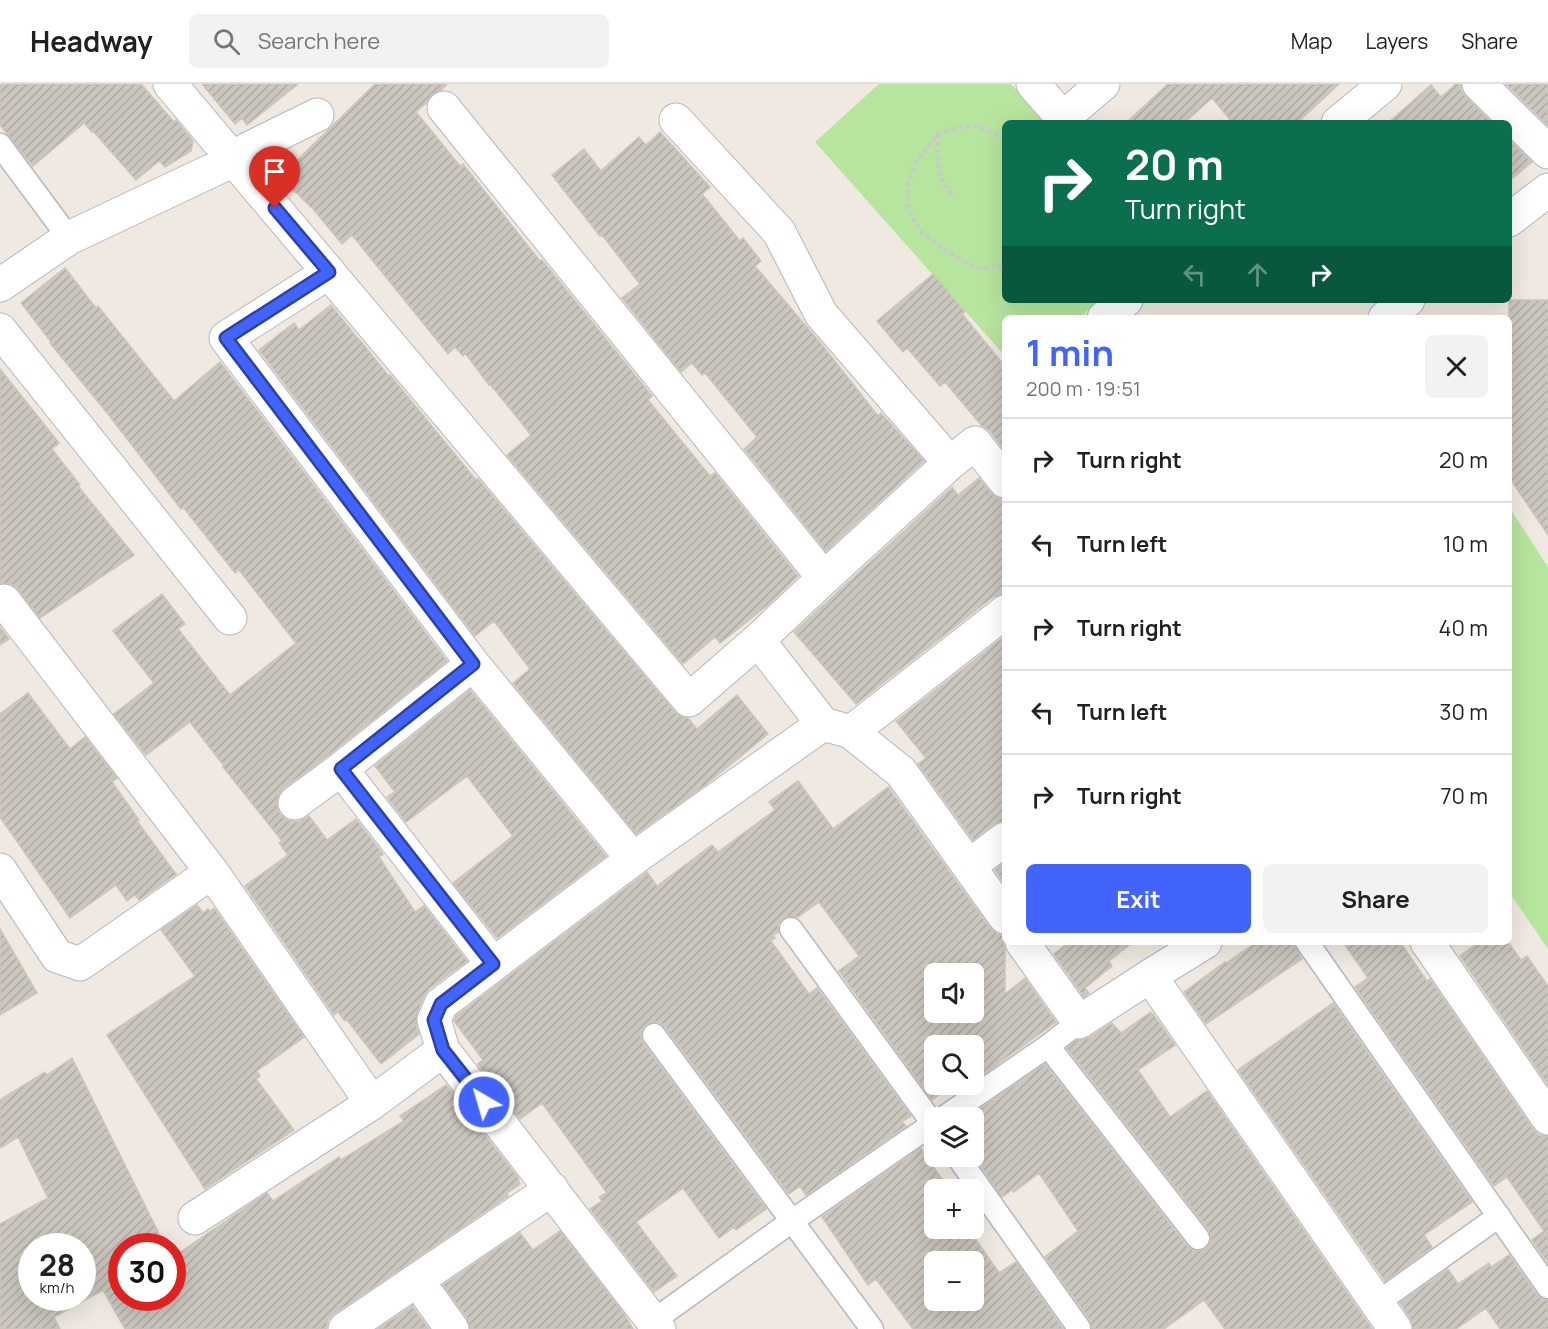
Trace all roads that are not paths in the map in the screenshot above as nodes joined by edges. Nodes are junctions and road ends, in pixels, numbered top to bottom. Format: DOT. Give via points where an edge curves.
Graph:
graph roads {
  1 [pos="170,84"];
  2 [pos="1034,84"];
  3 [pos="1103,84"];
  4 [pos="1385,84"];
  5 [pos="1479,84"];
  6 [pos="444,108"];
  7 [pos="317,115"];
  8 [pos="676,120"];
  9 [pos="1342,120"];
  10 [pos="0,145"];
  11 [pos="1548,152"];
  12 [pos="234,160"];
  13 [pos="1548,190"];
  14 [pos="1512,218"];
  15 [pos="69,238"];
  16 [pos="329,272"];
  17 [pos="0,285"];
  18 [pos="1122,303"];
  19 [pos="1404,303"];
  20 [pos="1108,315"];
  21 [pos="1389,315"];
  22 [pos="0,330"];
  23 [pos="950,463"];
  24 [pos="1002,477"];
  25 [pos="824,578"];
  26 [pos="4,601"];
  27 [pos="1002,614"];
  28 [pos="230,618"];
  29 [pos="758,639"];
  30 [pos="473,664"];
  31 [pos="837,728"];
  32 [pos="341,769"];
  33 [pos="295,803"];
  34 [pos="1002,841"];
  35 [pos="633,859"];
  36 [pos="969,866"];
  37 [pos="0,870"];
  38 [pos="212,872"];
  39 [pos="1002,913"];
  40 [pos="791,929"];
  41 [pos="1024,945"];
  42 [pos="1200,945"];
  43 [pos="1309,945"];
  44 [pos="1428,945"];
  45 [pos="493,964"];
  46 [pos="1150,976"];
  47 [pos="1079,1022"];
  48 [pos="654,1035"];
  49 [pos="1048,1046"];
  50 [pos="443,1050"];
  51 [pos="372,1103"];
  52 [pos="924,1107"];
  53 [pos="959,1107"];
  54 [pos="1548,1118"];
  55 [pos="924,1131"];
  56 [pos="965,1167"];
  57 [pos="552,1189"];
  58 [pos="1500,1216"];
  59 [pos="195,1218"];
  60 [pos="792,1221"];
  61 [pos="1198,1238"];
  62 [pos="417,1280"];
  63 [pos="1548,1287"];
  64 [pos="1386,1316"];
  65 [pos="656,1325"];
  66 [pos="1079,1328"];
  67 [pos="345,1329"];
  68 [pos="452,1329"];
  69 [pos="872,1329"];
  1 -- 12 [label="street"];
  2 -- 3 [label="street" via="1064,118"];
  4 -- 9 [label="street"];
  5 -- 11 [label="street"];
  6 -- 25 [label="street"];
  7 -- 12 [label="street"];
  8 -- 23 [label="street" via="779,232 820,314"];
  10 -- 15 [label="lane"];
  12 -- 15 [label="street"];
  12 -- 16 [label="street"];
  13 -- 14 [label="street"];
  15 -- 17 [label="street"];
  16 -- 29 [label="street" via="689,700"];
  16 -- 30 [label="street" via="226,338"];
  18 -- 20 [label="street"];
  19 -- 21 [label="street"];
  22 -- 28 [label="street"];
  23 -- 24 [label="street" via="975,443"];
  23 -- 25 [label="street"];
  25 -- 29 [label="street"];
  26 -- 38 [label="street"];
  27 -- 31 [label="street"];
  29 -- 31 [label="street"];
  30 -- 32 [label="street"];
  30 -- 35 [label="street"];
  31 -- 35 [label="street"];
  31 -- 36 [label="street" via="901,772"];
  32 -- 33 [label="street"];
  32 -- 45 [label="street"];
  34 -- 36 [label="street"];
  35 -- 45 [label="street"];
  36 -- 39 [label="street"];
  37 -- 38 [label="street" via="57,956 80,964"];
  38 -- 51 [label="street"];
  40 -- 52 [label="lane"];
  41 -- 47 [label="street"];
  42 -- 46 [label="street"];
  43 -- 58 [label="lane"];
  44 -- 54 [label="street"];
  45 -- 50 [label="street" via="441,1004 434,1020"];
  46 -- 47 [label="street"];
  46 -- 64 [label="street"];
  47 -- 49 [label="lane"];
  48 -- 60 [label="lane"];
  49 -- 53 [label="lane"];
  49 -- 61 [label="lane"];
  50 -- 51 [label="street"];
  50 -- 57 [label="street"];
  51 -- 59 [label="street"];
  55 -- 60 [label="lane"];
  56 -- 66 [label="lane"];
  57 -- 62 [label="street"];
  57 -- 65 [label="street"];
  58 -- 63 [label="lane"];
  58 -- 64 [label="lane"];
  60 -- 65 [label="lane"];
  60 -- 69 [label="lane"];
  62 -- 67 [label="street"];
  62 -- 68 [label="street"];
}
